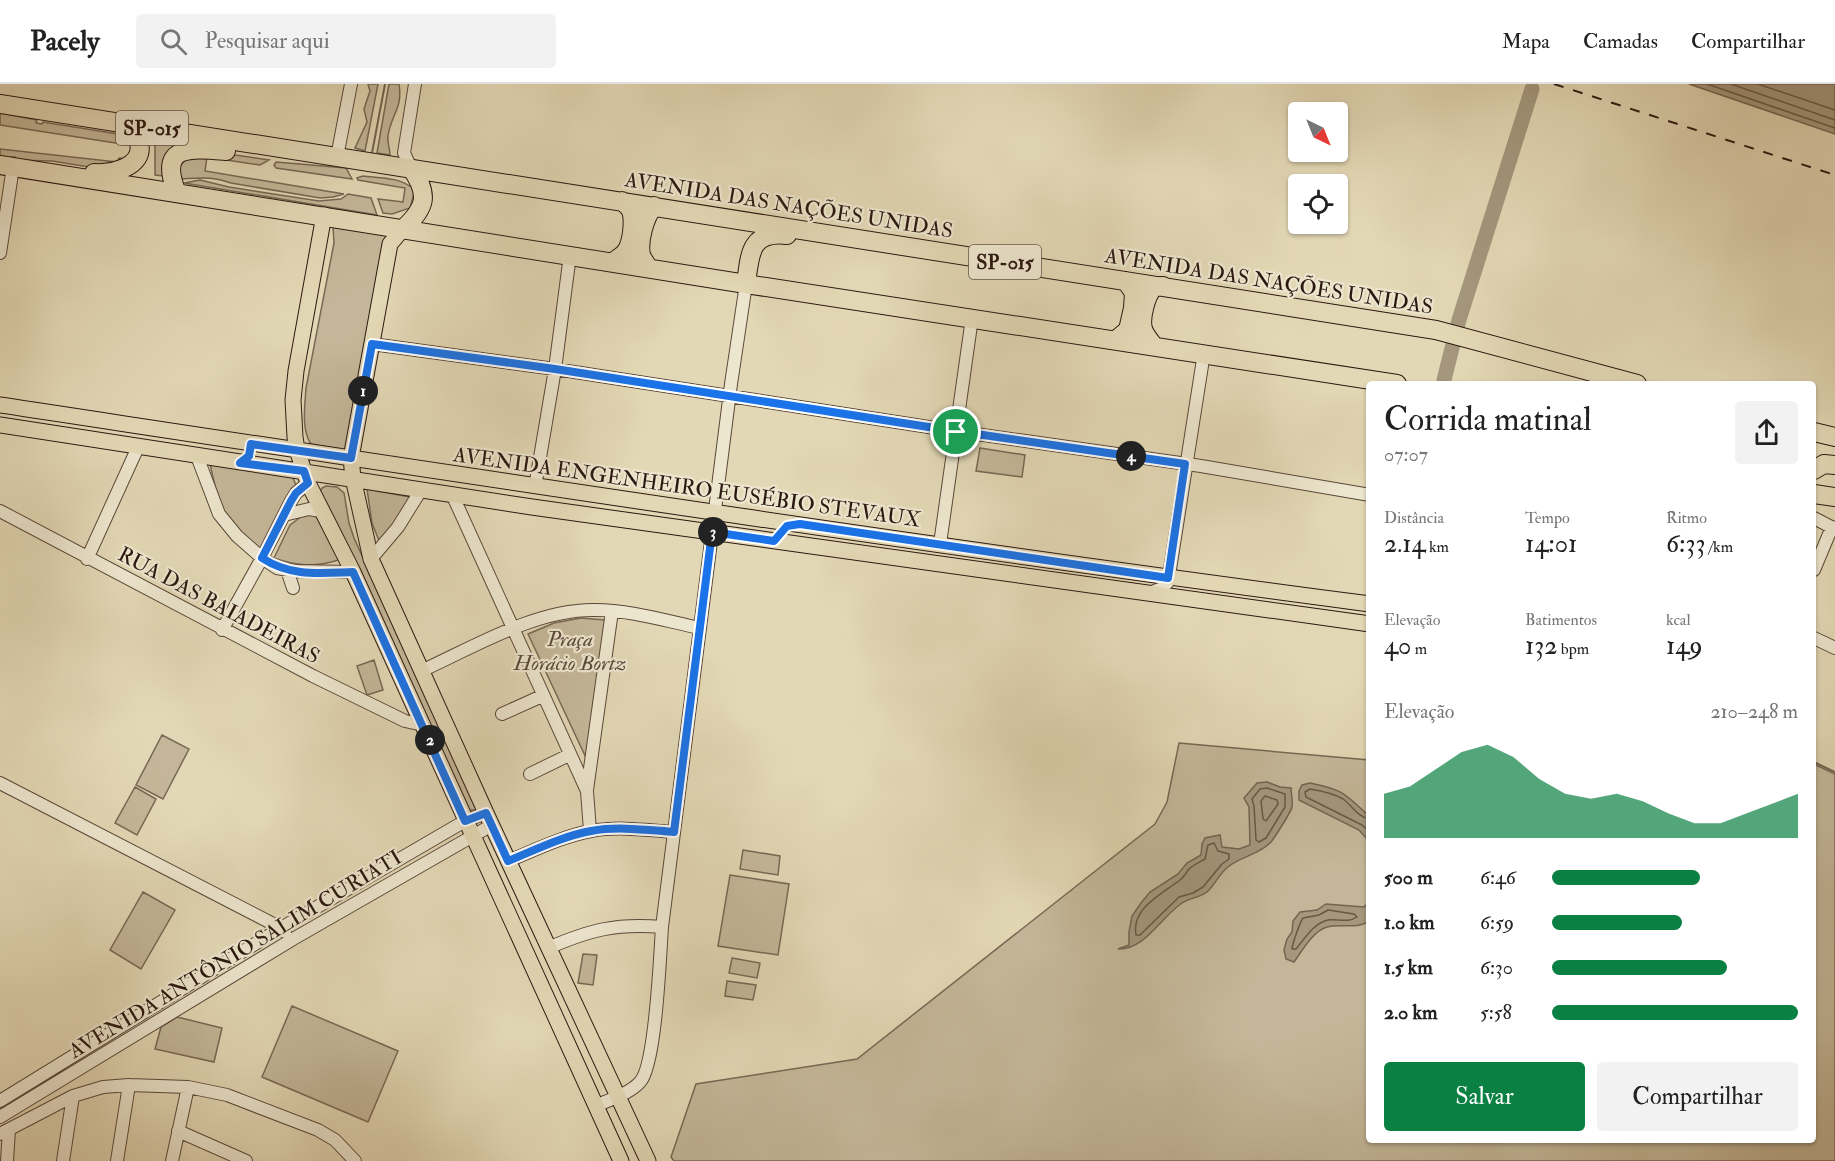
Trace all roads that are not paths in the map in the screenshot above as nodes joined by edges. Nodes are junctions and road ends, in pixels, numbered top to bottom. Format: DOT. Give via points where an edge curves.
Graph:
graph roads {
  1 [pos="351,84"];
  2 [pos="415,84"];
  3 [pos="0,104"];
  4 [pos="132,125"];
  5 [pos="304,152"];
  6 [pos="337,157"];
  7 [pos="13,167"];
  8 [pos="411,168"];
  9 [pos="177,192"];
  10 [pos="622,201"];
  11 [pos="654,206"];
  12 [pos="324,215"];
  13 [pos="402,230"];
  14 [pos="845,237"];
  15 [pos="0,253"];
  16 [pos="570,255"];
  17 [pos="613,262"];
  18 [pos="649,268"];
  19 [pos="1126,281"];
  20 [pos="746,284"];
  21 [pos="1163,286"];
  22 [pos="972,318"];
  23 [pos="1116,340"];
  24 [pos="372,344"];
  25 [pos="1154,346"];
  26 [pos="1204,353"];
  27 [pos="555,369"];
  28 [pos="1583,376"];
  29 [pos="1377,381"];
  30 [pos="1612,381"];
  31 [pos="729,396"];
  32 [pos="0,405"];
  33 [pos="0,425"];
  34 [pos="956,432"];
  35 [pos="1816,432"];
  36 [pos="1835,437"];
  37 [pos="251,444"];
  38 [pos="138,447"];
  39 [pos="297,450"];
  40 [pos="197,456"];
  41 [pos="351,458"];
  42 [pos="240,463"];
  43 [pos="1185,464"];
  44 [pos="1835,465"];
  45 [pos="1816,469"];
  46 [pos="306,477"];
  47 [pos="353,478"];
  48 [pos="535,487"];
  49 [pos="421,490"];
  50 [pos="1366,494"];
  51 [pos="1816,494"];
  52 [pos="452,495"];
  53 [pos="1835,497"];
  54 [pos="517,505"];
  55 [pos="0,511"];
  56 [pos="321,511"];
  57 [pos="715,512"];
  58 [pos="284,515"];
  59 [pos="1816,519"];
  60 [pos="800,524"];
  61 [pos="1834,528"];
  62 [pos="712,532"];
  63 [pos="774,541"];
  64 [pos="940,544"];
  65 [pos="262,558"];
  66 [pos="87,559"];
  67 [pos="371,559"];
  68 [pos="1816,566"];
  69 [pos="287,570"];
  70 [pos="353,572"];
  71 [pos="1168,578"];
  72 [pos="293,588"];
  73 [pos="1148,593"];
  74 [pos="1366,603"];
  75 [pos="612,611"];
  76 [pos="1366,623"];
  77 [pos="700,628"];
  78 [pos="514,629"];
  79 [pos="222,630"];
  80 [pos="1816,639"];
  81 [pos="1835,648"];
  82 [pos="421,671"];
  83 [pos="542,696"];
  84 [pos="502,714"];
  85 [pos="423,726"];
  86 [pos="569,755"];
  87 [pos="530,774"];
  88 [pos="0,783"];
  89 [pos="587,791"];
  90 [pos="489,819"];
  91 [pos="465,821"];
  92 [pos="590,831"];
  93 [pos="674,832"];
  94 [pos="471,836"];
  95 [pos="434,839"];
  96 [pos="439,855"];
  97 [pos="508,861"];
  98 [pos="321,905"];
  99 [pos="331,918"];
  100 [pos="662,927"];
  101 [pos="281,928"];
  102 [pos="293,939"];
  103 [pos="548,948"];
  104 [pos="228,961"];
  105 [pos="236,974"];
  106 [pos="129,1085"];
  107 [pos="188,1087"];
  108 [pos="73,1096"];
  109 [pos="617,1096"];
  110 [pos="0,1101"];
  111 [pos="595,1107"];
  112 [pos="0,1117"];
  113 [pos="178,1131"];
  114 [pos="4,1132"];
  115 [pos="7,1161"];
  116 [pos="63,1161"];
  117 [pos="117,1161"];
  118 [pos="172,1161"];
  119 [pos="246,1161"];
  120 [pos="355,1161"];
  121 [pos="621,1161"];
  122 [pos="648,1161"];
  1 -- 6 [label="street"];
  2 -- 8 [label="street" via="404,153"];
  3 -- 4 [label="highway, AVENIDA DAS NAÇÕES UNIDAS / SP-015"];
  4 -- 5 [label="highway, AVENIDA DAS NAÇÕES UNIDAS / SP-015"];
  4 -- 7 [label="highway" via="140,146 138,154 129,166 114,172"];
  5 -- 6 [label="highway, AVENIDA DAS NAÇÕES UNIDAS / SP-015"];
  5 -- 9 [label="highway" via="290,157 190,148 181,152 171,166"];
  6 -- 8 [label="highway, AVENIDA DAS NAÇÕES UNIDAS / SP-015"];
  7 -- 9 [label="highway"];
  7 -- 15 [label="street"];
  8 -- 10 [label="highway, AVENIDA DAS NAÇÕES UNIDAS / SP-015"];
  8 -- 13 [label="highway" via="424,196 419,212"];
  9 -- 12 [label="highway"];
  10 -- 11 [label="highway, AVENIDA DAS NAÇÕES UNIDAS / SP-015"];
  10 -- 17 [label="highway" via="630,209 631,231 628,248"];
  11 -- 14 [label="highway, AVENIDA DAS NAÇÕES UNIDAS / SP-015"];
  11 -- 18 [label="highway" via="645,220 641,251"];
  12 -- 13 [label="highway"];
  12 -- 39 [label="main road" via="296,371 293,400"];
  13 -- 16 [label="highway"];
  13 -- 24 [label="main road" via="390,244"];
  14 -- 19 [label="highway, AVENIDA DAS NAÇÕES UNIDAS / SP-015"];
  14 -- 20 [label="highway" via="836,240 765,236 751,249"];
  16 -- 17 [label="highway"];
  16 -- 27 [label="street"];
  17 -- 18 [label="highway"];
  18 -- 20 [label="highway"];
  19 -- 21 [label="highway, AVENIDA DAS NAÇÕES UNIDAS / SP-015"];
  19 -- 23 [label="highway" via="1134,293 1133,308 1128,330"];
  20 -- 22 [label="highway"];
  20 -- 31 [label="street"];
  21 -- 25 [label="highway" via="1154,287 1149,293 1143,324"];
  21 -- 28 [label="highway, AVENIDA DAS NAÇÕES UNIDAS / SP-015" via="1436,330"];
  22 -- 23 [label="highway"];
  22 -- 34 [label="street"];
  23 -- 25 [label="highway"];
  24 -- 27 [label="street"];
  24 -- 41 [label="main road"];
  25 -- 26 [label="highway"];
  26 -- 29 [label="highway"];
  26 -- 43 [label="street"];
  27 -- 31 [label="street"];
  27 -- 48 [label="street"];
  28 -- 30 [label="highway, AVENIDA DAS NAÇÕES UNIDAS / SP-015"];
  31 -- 34 [label="street"];
  31 -- 57 [label="street"];
  32 -- 37 [label="main road, AVENIDA ENGENHEIRO EUSÉBIO STEVAUX"];
  33 -- 38 [label="main road, AVENIDA ENGENHEIRO EUSÉBIO STEVAUX"];
  34 -- 43 [label="street"];
  34 -- 64 [label="street"];
  35 -- 36 [label="highway"];
  37 -- 39 [label="main road, AVENIDA ENGENHEIRO EUSÉBIO STEVAUX"];
  37 -- 42 [label="main road" via="249,456"];
  38 -- 40 [label="main road, AVENIDA ENGENHEIRO EUSÉBIO STEVAUX"];
  38 -- 66 [label="street"];
  39 -- 41 [label="main road, AVENIDA ENGENHEIRO EUSÉBIO STEVAUX"];
  39 -- 46 [label="main road"];
  40 -- 42 [label="main road, AVENIDA ENGENHEIRO EUSÉBIO STEVAUX"];
  40 -- 65 [label="street" via="219,514"];
  41 -- 47 [label="main road"];
  41 -- 48 [label="main road, AVENIDA ENGENHEIRO EUSÉBIO STEVAUX"];
  42 -- 46 [label="main road, AVENIDA ENGENHEIRO EUSÉBIO STEVAUX"];
  43 -- 50 [label="street"];
  43 -- 71 [label="street"];
  44 -- 45 [label="highway" via="1824,464"];
  46 -- 47 [label="main road, AVENIDA ENGENHEIRO EUSÉBIO STEVAUX"];
  46 -- 56 [label="main road"];
  46 -- 58 [label="street"];
  47 -- 49 [label="main road, AVENIDA ENGENHEIRO EUSÉBIO STEVAUX"];
  47 -- 67 [label="main road"];
  48 -- 54 [label="main road" via="531,496"];
  48 -- 57 [label="main road, AVENIDA ENGENHEIRO EUSÉBIO STEVAUX"];
  49 -- 52 [label="main road, AVENIDA ENGENHEIRO EUSÉBIO STEVAUX"];
  49 -- 67 [label="street" via="398,527"];
  51 -- 53 [label="highway"];
  52 -- 54 [label="main road, AVENIDA ENGENHEIRO EUSÉBIO STEVAUX"];
  52 -- 78 [label="street"];
  54 -- 62 [label="main road, AVENIDA ENGENHEIRO EUSÉBIO STEVAUX"];
  55 -- 66 [label="street, RUA DAS BAIADEIRAS"];
  56 -- 58 [label="street" via="309,509"];
  56 -- 70 [label="main road"];
  57 -- 60 [label="main road, AVENIDA ENGENHEIRO EUSÉBIO STEVAUX"];
  57 -- 62 [label="street"];
  58 -- 65 [label="street"];
  59 -- 61 [label="street"];
  60 -- 63 [label="main road" via="787,526"];
  60 -- 64 [label="main road, AVENIDA ENGENHEIRO EUSÉBIO STEVAUX"];
  61 -- 68 [label="street"];
  62 -- 63 [label="main road, AVENIDA ENGENHEIRO EUSÉBIO STEVAUX"];
  62 -- 77 [label="street"];
  63 -- 73 [label="main road, AVENIDA ENGENHEIRO EUSÉBIO STEVAUX"];
  64 -- 71 [label="main road, AVENIDA ENGENHEIRO EUSÉBIO STEVAUX"];
  65 -- 69 [label="street"];
  65 -- 79 [label="street"];
  66 -- 79 [label="street, RUA DAS BAIADEIRAS"];
  67 -- 82 [label="main road"];
  69 -- 70 [label="street"];
  69 -- 72 [label="street"];
  70 -- 85 [label="main road"];
  71 -- 73 [label="street" via="1162,588"];
  71 -- 74 [label="main road, AVENIDA ENGENHEIRO EUSÉBIO STEVAUX"];
  73 -- 76 [label="main road, AVENIDA ENGENHEIRO EUSÉBIO STEVAUX"];
  75 -- 77 [label="street"];
  75 -- 78 [label="street" via="572,611"];
  75 -- 89 [label="street"];
  77 -- 93 [label="street"];
  78 -- 82 [label="street"];
  78 -- 83 [label="street"];
  79 -- 85 [label="street, RUA DAS BAIADEIRAS" via="405,721"];
  80 -- 81 [label="street"];
  82 -- 90 [label="main road"];
  83 -- 84 [label="street"];
  83 -- 86 [label="street"];
  85 -- 91 [label="main road"];
  86 -- 87 [label="street"];
  86 -- 89 [label="street"];
  88 -- 101 [label="street"];
  89 -- 92 [label="street"];
  90 -- 91 [label="street, AVENIDA ANTÔNIO SALIM CURIATI"];
  90 -- 94 [label="street, AVENIDA ANTÔNIO SALIM CURIATI"];
  90 -- 97 [label="main road"];
  91 -- 94 [label="main road"];
  91 -- 95 [label="street, AVENIDA ANTÔNIO SALIM CURIATI"];
  92 -- 93 [label="street"];
  92 -- 97 [label="street"];
  93 -- 100 [label="street"];
  94 -- 96 [label="street, AVENIDA ANTÔNIO SALIM CURIATI"];
  94 -- 111 [label="main road"];
  95 -- 96 [label="street" via="442,847"];
  95 -- 98 [label="street, AVENIDA ANTÔNIO SALIM CURIATI"];
  96 -- 99 [label="street, AVENIDA ANTÔNIO SALIM CURIATI"];
  97 -- 103 [label="main road"];
  98 -- 99 [label="street"];
  98 -- 101 [label="street, AVENIDA ANTÔNIO SALIM CURIATI"];
  99 -- 102 [label="street, AVENIDA ANTÔNIO SALIM CURIATI"];
  100 -- 103 [label="street" via="615,926 582,933"];
  100 -- 109 [label="street" via="656,1014 647,1071 634,1088"];
  101 -- 102 [label="street"];
  101 -- 104 [label="street, AVENIDA ANTÔNIO SALIM CURIATI"];
  102 -- 105 [label="street, AVENIDA ANTÔNIO SALIM CURIATI"];
  103 -- 109 [label="main road"];
  104 -- 105 [label="street"];
  104 -- 110 [label="street, AVENIDA ANTÔNIO SALIM CURIATI"];
  105 -- 112 [label="street, AVENIDA ANTÔNIO SALIM CURIATI"];
  106 -- 107 [label="street"];
  106 -- 108 [label="street"];
  106 -- 117 [label="street"];
  107 -- 113 [label="street"];
  107 -- 120 [label="street" via="227,1095 318,1130 335,1140"];
  108 -- 114 [label="street"];
  108 -- 116 [label="street"];
  109 -- 111 [label="street"];
  109 -- 122 [label="main road"];
  111 -- 121 [label="main road"];
  113 -- 118 [label="street"];
  113 -- 119 [label="street"];
  114 -- 115 [label="street"];
}
